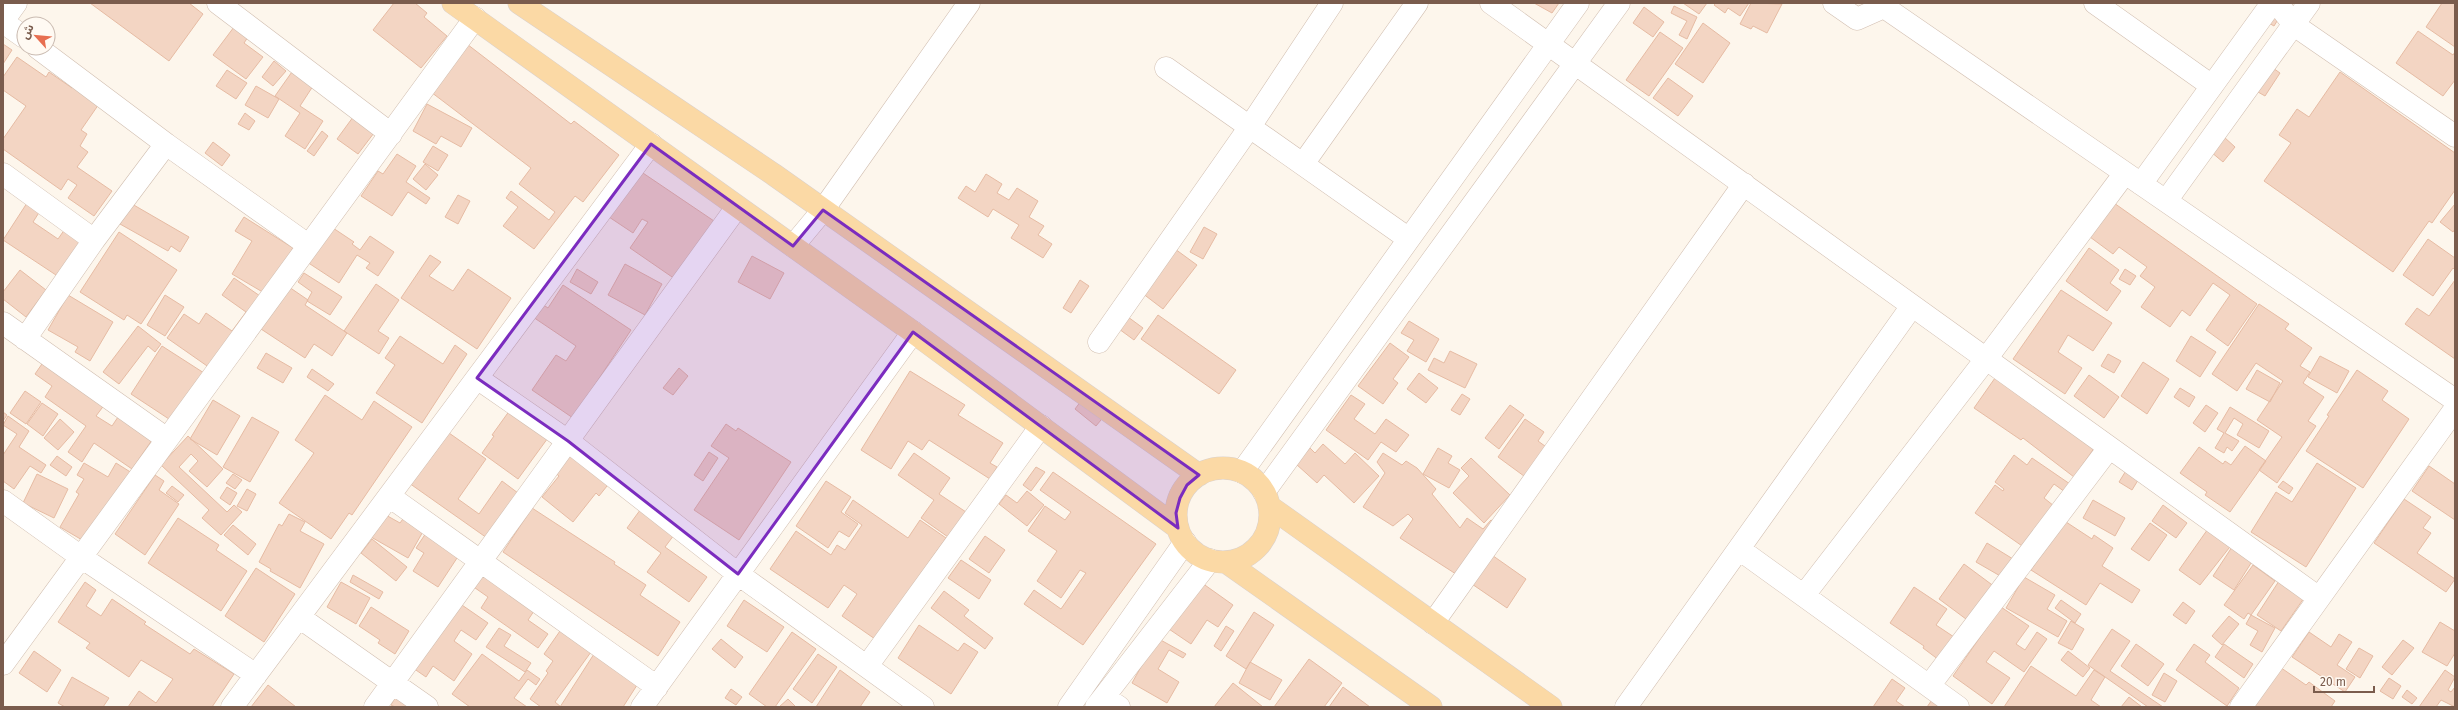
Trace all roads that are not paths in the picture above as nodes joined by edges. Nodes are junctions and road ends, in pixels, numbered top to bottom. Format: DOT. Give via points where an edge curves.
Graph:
graph roads {
  1 [pos="16,3"];
  2 [pos="218,3"];
  3 [pos="453,3"];
  4 [pos="519,3"];
  5 [pos="969,3"];
  6 [pos="1332,3"];
  7 [pos="1417,3"];
  8 [pos="1491,3"];
  9 [pos="1578,3"];
  10 [pos="1619,3"];
  11 [pos="1834,3"];
  12 [pos="2095,3"];
  13 [pos="2272,3"];
  14 [pos="2277,3"];
  15 [pos="2309,3"];
  16 [pos="1885,5"];
  17 [pos="475,18"];
  18 [pos="3,21"];
  19 [pos="2294,25"];
  20 [pos="16,31"];
  21 [pos="1548,45"];
  22 [pos="49,56"];
  23 [pos="1576,62"];
  24 [pos="1166,68"];
  25 [pos="2212,86"];
  26 [pos="1250,128"];
  27 [pos="391,134"];
  28 [pos="2455,136"];
  29 [pos="166,144"];
  30 [pos="651,144"];
  31 [pos="1303,164"];
  32 [pos="3,174"];
  33 [pos="2133,179"];
  34 [pos="1744,184"];
  35 [pos="2166,201"];
  36 [pos="737,207"];
  37 [pos="824,210"];
  38 [pos="1409,239"];
  39 [pos="94,240"];
  40 [pos="308,245"];
  41 [pos="793,246"];
  42 [pos="1912,306"];
  43 [pos="3,323"];
  44 [pos="913,332"];
  45 [pos="25,339"];
  46 [pos="1099,342"];
  47 [pos="1986,360"];
  48 [pos="477,378"];
  49 [pos="2455,400"];
  50 [pos="2455,409"];
  51 [pos="1041,426"];
  52 [pos="167,439"];
  53 [pos="568,441"];
  54 [pos="2110,448"];
  55 [pos="1242,472"];
  56 [pos="1199,475"];
  57 [pos="389,496"];
  58 [pos="1267,499"];
  59 [pos="3,501"];
  60 [pos="1181,535"];
  61 [pos="1739,549"];
  62 [pos="81,557"];
  63 [pos="1218,561"];
  64 [pos="480,562"];
  65 [pos="738,574"];
  66 [pos="1804,595"];
  67 [pos="2319,598"];
  68 [pos="299,617"];
  69 [pos="1433,623"];
  70 [pos="3,664"];
  71 [pos="866,666"];
  72 [pos="256,675"];
  73 [pos="392,683"];
  74 [pos="1929,686"];
  75 [pos="657,687"];
  76 [pos="1106,704"];
  77 [pos="1548,706"];
  78 [pos="232,707"];
  79 [pos="375,707"];
  80 [pos="427,707"];
  81 [pos="642,707"];
  82 [pos="923,707"];
  83 [pos="1069,707"];
  84 [pos="1431,707"];
  85 [pos="1626,707"];
  86 [pos="1958,707"];
  87 [pos="2241,707"];
  1 -- 18 [label="street"];
  2 -- 27 [label="street"];
  3 -- 17 [label="main road"];
  4 -- 37 [label="main road"];
  5 -- 37 [label="street"];
  6 -- 26 [label="street"];
  7 -- 31 [label="street"];
  8 -- 21 [label="street"];
  9 -- 21 [label="street"];
  10 -- 23 [label="street"];
  11 -- 16 [label="street" via="1857,19"];
  12 -- 25 [label="street"];
  13 -- 25 [label="street"];
  14 -- 19 [label="street"];
  15 -- 19 [label="street"];
  16 -- 33 [label="street"];
  17 -- 27 [label="street"];
  17 -- 30 [label="main road"];
  18 -- 20 [label="street"];
  19 -- 28 [label="street"];
  19 -- 35 [label="street"];
  21 -- 23 [label="street"];
  21 -- 38 [label="street"];
  22 -- 29 [label="street"];
  23 -- 34 [label="street"];
  23 -- 58 [label="street"];
  24 -- 26 [label="street"];
  25 -- 33 [label="street"];
  26 -- 31 [label="street"];
  26 -- 46 [label="street"];
  27 -- 40 [label="street"];
  29 -- 39 [label="street"];
  29 -- 40 [label="street"];
  30 -- 36 [label="main road"];
  30 -- 48 [label="street"];
  31 -- 38 [label="street"];
  32 -- 39 [label="street"];
  33 -- 35 [label="street"];
  33 -- 47 [label="street"];
  34 -- 42 [label="street"];
  34 -- 69 [label="street"];
  35 -- 49 [label="street"];
  36 -- 41 [label="main road"];
  36 -- 53 [label="street"];
  37 -- 41 [label="street"];
  37 -- 56 [label="main road"];
  38 -- 55 [label="street"];
  39 -- 45 [label="street"];
  40 -- 52 [label="street"];
  41 -- 44 [label="main road"];
  42 -- 47 [label="street"];
  42 -- 61 [label="street"];
  43 -- 45 [label="street"];
  44 -- 51 [label="main road"];
  44 -- 65 [label="street"];
  45 -- 52 [label="street"];
  47 -- 54 [label="street"];
  47 -- 66 [label="street"];
  48 -- 53 [label="street"];
  48 -- 57 [label="street"];
  50 -- 67 [label="street"];
  51 -- 60 [label="main road"];
  51 -- 71 [label="street"];
  52 -- 62 [label="street"];
  53 -- 64 [label="street"];
  53 -- 65 [label="street"];
  54 -- 67 [label="street"];
  54 -- 74 [label="street"];
  55 -- 56 [label="main road" via="1220,469"];
  55 -- 58 [label="main road" via="1255,480"];
  56 -- 60 [label="main road" via="1187,485 1180,498 1176,513"];
  57 -- 64 [label="street"];
  57 -- 68 [label="street"];
  58 -- 63 [label="main road" via="1270,522 1265,537 1255,550 1242,558"];
  58 -- 69 [label="main road"];
  59 -- 62 [label="street"];
  60 -- 63 [label="main road" via="1196,554"];
  60 -- 83 [label="street"];
  61 -- 66 [label="street"];
  61 -- 85 [label="street"];
  62 -- 70 [label="street"];
  62 -- 72 [label="street"];
  63 -- 76 [label="street"];
  63 -- 84 [label="main road"];
  64 -- 73 [label="street"];
  64 -- 75 [label="street"];
  65 -- 71 [label="street"];
  65 -- 75 [label="street"];
  66 -- 74 [label="street"];
  67 -- 87 [label="street"];
  68 -- 72 [label="street"];
  68 -- 73 [label="street"];
  69 -- 77 [label="main road"];
  71 -- 82 [label="street"];
  72 -- 78 [label="street"];
  73 -- 79 [label="street"];
  73 -- 80 [label="street"];
  74 -- 86 [label="street"];
  75 -- 81 [label="street"];
}
